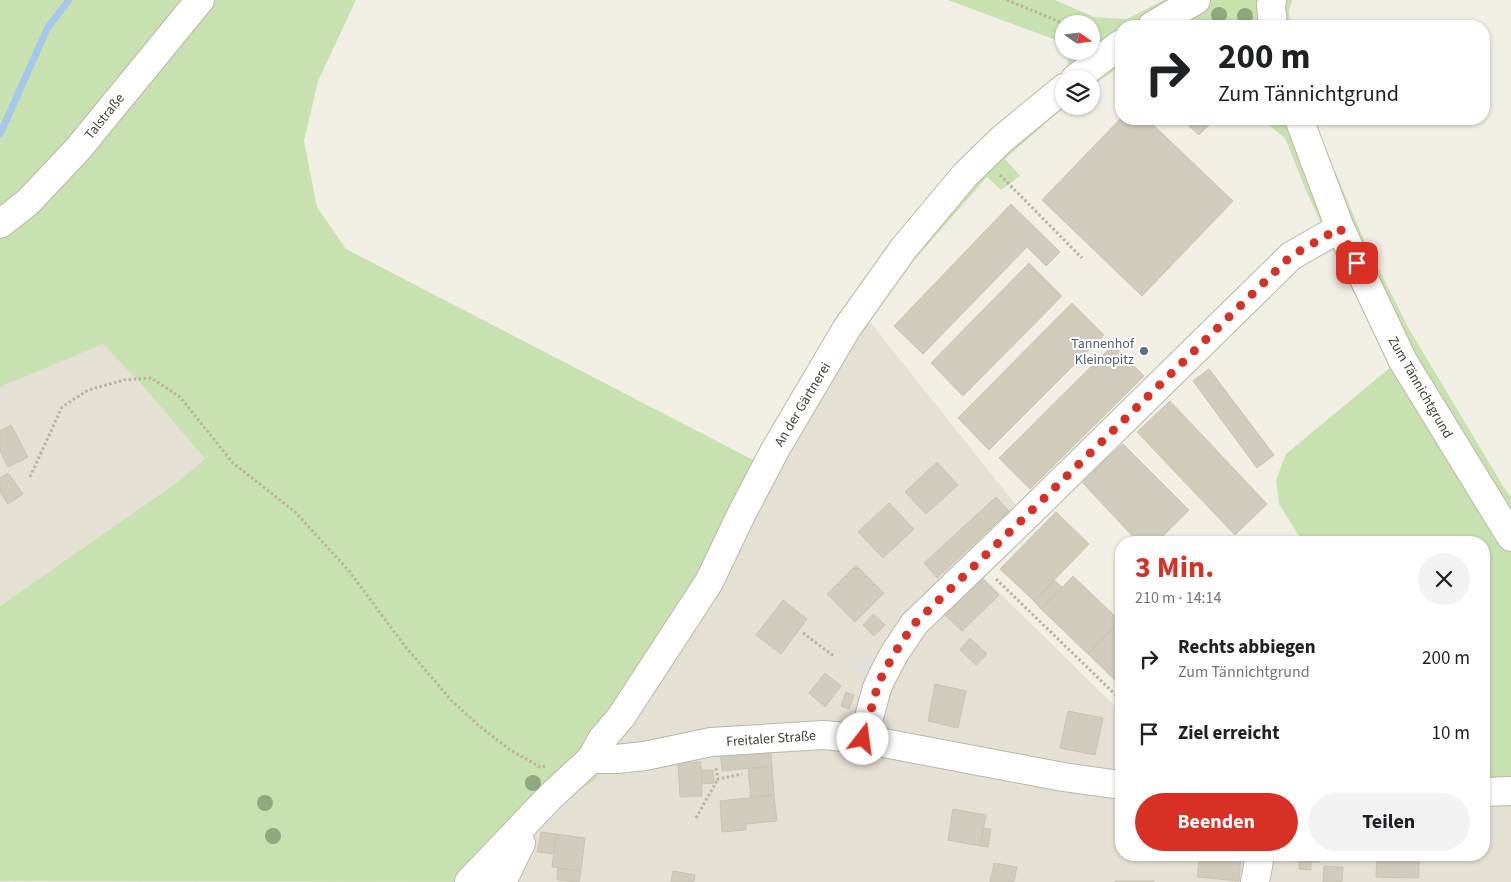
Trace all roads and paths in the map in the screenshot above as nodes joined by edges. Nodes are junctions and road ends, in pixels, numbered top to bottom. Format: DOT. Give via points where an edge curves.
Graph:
graph roads {
  1 [pos="200,0"];
  2 [pos="1007,0"];
  3 [pos="1196,0"];
  4 [pos="1272,0"];
  5 [pos="1055,20"];
  6 [pos="1162,20"];
  7 [pos="1272,20"];
  8 [pos="1115,50"];
  9 [pos="1087,70"];
  10 [pos="1055,95"];
  11 [pos="1301,125"];
  12 [pos="983,158"];
  13 [pos="0,224"];
  14 [pos="1340,228"];
  15 [pos="1082,258"];
  16 [pos="30,477"];
  17 [pos="1511,537"];
  18 [pos="978,562"];
  19 [pos="803,633"];
  20 [pos="835,657"];
  21 [pos="1115,694"];
  22 [pos="863,739"];
  23 [pos="509,749"];
  24 [pos="591,759"];
  25 [pos="715,760"];
  26 [pos="742,774"];
  27 [pos="718,779"];
  28 [pos="1115,784"];
  29 [pos="1511,791"];
  30 [pos="1490,792"];
  31 [pos="696,818"];
  32 [pos="514,836"];
  33 [pos="1259,861"];
  34 [pos="469,882"];
  35 [pos="502,882"];
  36 [pos="1255,882"];
  1 -- 13 [label="street, Talstraße" via="78,149 28,202"];
  2 -- 5 [label="path"];
  3 -- 6 [label="street"];
  4 -- 7 [label="street"];
  8 -- 9 [label="street"];
  10 -- 12 [label="street, An der Gärtnerei"];
  11 -- 14 [label="street, Zum Tännichtgrund"];
  12 -- 15 [label="path"];
  12 -- 24 [label="street, An der Gärtnerei" via="904,248 847,328 775,450 709,582"];
  14 -- 17 [label="street, Zum Tännichtgrund" via="1403,361"];
  14 -- 18 [label="street" via="1291,256"];
  16 -- 23 [label="path" via="62,407 88,390 124,380 151,378 180,397 233,464 295,512 349,571 404,645 451,700"];
  18 -- 21 [label="path"];
  18 -- 22 [label="street" via="914,624 894,654 877,688"];
  19 -- 20 [label="path"];
  22 -- 24 [label="street, Freitaler Straße" via="824,735 711,742 626,758"];
  22 -- 28 [label="street, Freitaler Straße"];
  24 -- 32 [label="street" via="550,796"];
  25 -- 27 [label="path"];
  26 -- 27 [label="path"];
  27 -- 31 [label="path"];
  29 -- 30 [label="street"];
  32 -- 34 [label="street"];
  32 -- 35 [label="street" via="521,842"];
  33 -- 36 [label="street"];
}
